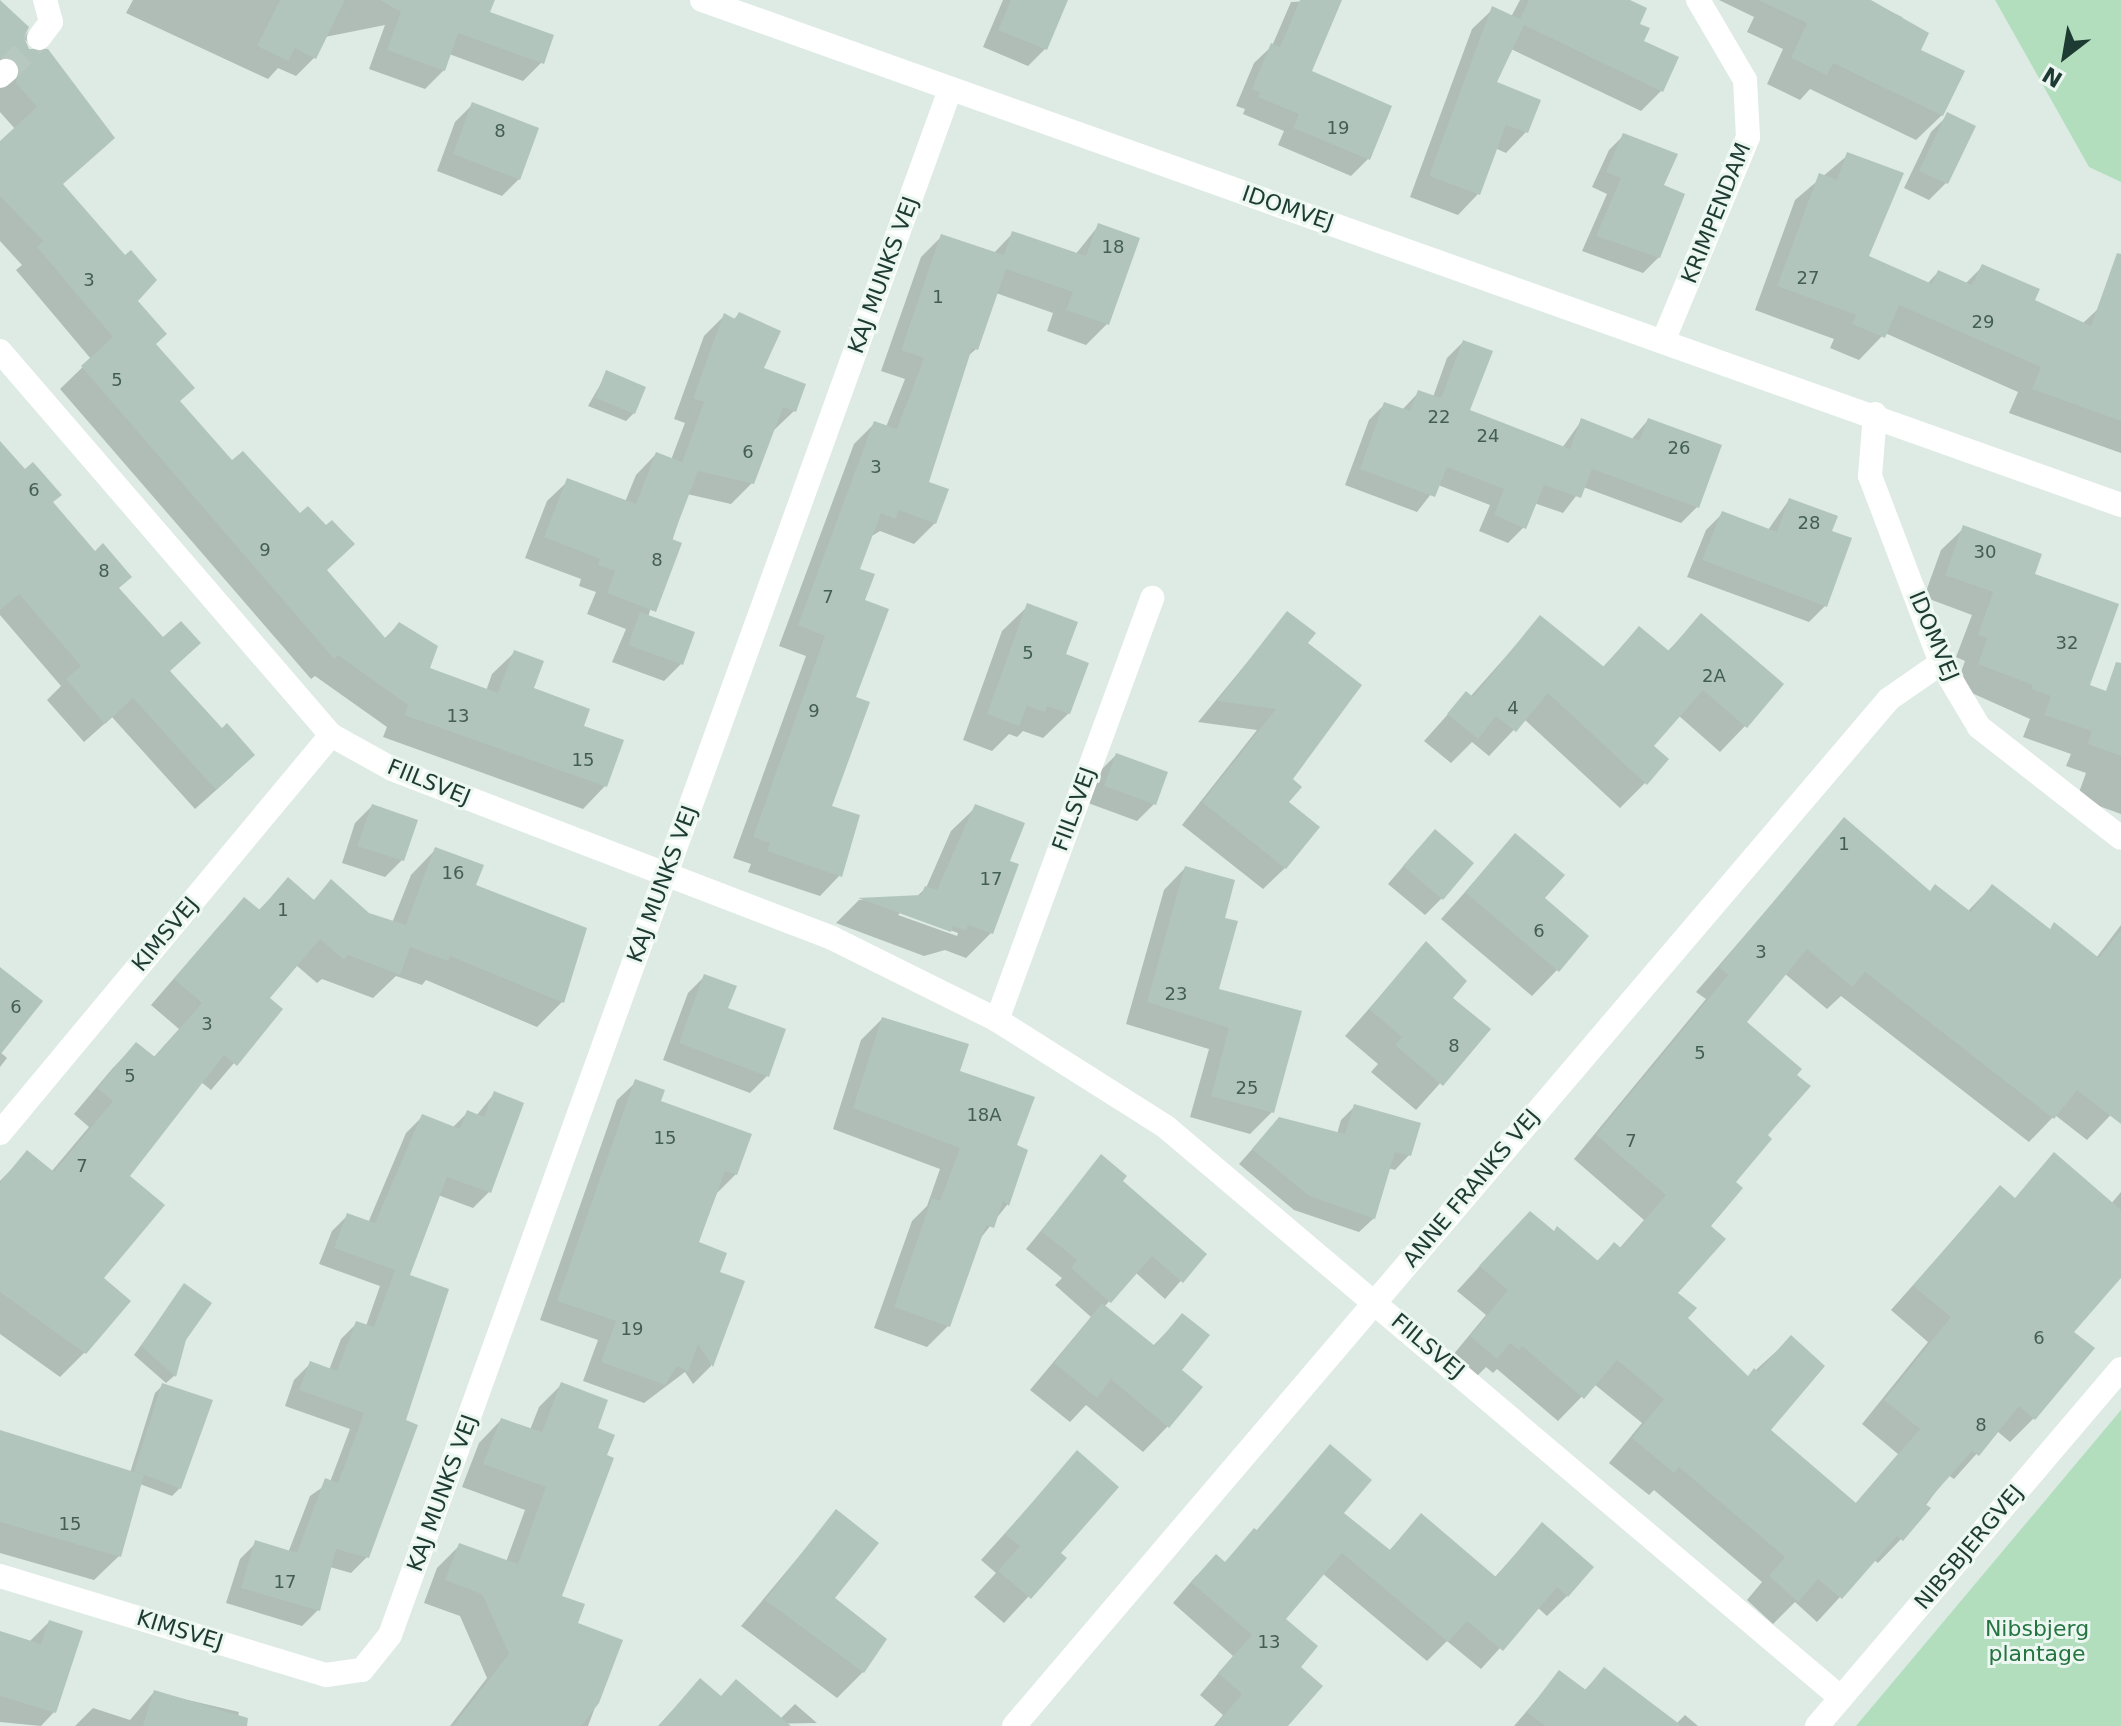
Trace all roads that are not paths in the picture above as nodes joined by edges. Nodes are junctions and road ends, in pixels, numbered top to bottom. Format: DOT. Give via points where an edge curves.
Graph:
graph roads {
  1 [pos="45,0"];
  2 [pos="702,0"];
  3 [pos="1698,0"];
  4 [pos="752,8"];
  5 [pos="39,38"];
  6 [pos="950,90"];
  7 [pos="1664,339"];
  8 [pos="0,351"];
  9 [pos="1875,414"];
  10 [pos="2121,505"];
  11 [pos="1152,598"];
  12 [pos="1941,663"];
  13 [pos="331,735"];
  14 [pos="2121,838"];
  15 [pos="666,873"];
  16 [pos="997,1020"];
  17 [pos="0,1133"];
  18 [pos="1375,1301"];
  19 [pos="2121,1369"];
  20 [pos="0,1576"];
  21 [pos="362,1670"];
  22 [pos="1841,1698"];
  23 [pos="1014,1726"];
  24 [pos="1817,1726"];
  1 -- 5 [label="street" via="51,22"];
  2 -- 4 [label="street, IDOMVEJ"];
  3 -- 7 [label="street, KRIMPENDAM" via="1745,80 1748,137"];
  4 -- 6 [label="street, IDOMVEJ"];
  6 -- 7 [label="street, IDOMVEJ"];
  6 -- 15 [label="street, KAJ MUNKS VEJ"];
  7 -- 9 [label="street, IDOMVEJ"];
  8 -- 13 [label="street, FIILSVEJ"];
  9 -- 10 [label="street, IDOMVEJ"];
  9 -- 12 [label="street, IDOMVEJ" via="1870,476"];
  11 -- 16 [label="street, FIILSVEJ"];
  12 -- 14 [label="street, IDOMVEJ" via="1979,727"];
  12 -- 18 [label="street, ANNE FRANKS VEJ" via="1889,699"];
  13 -- 15 [label="street, FIILSVEJ" via="392,769"];
  13 -- 17 [label="street, KIMSVEJ"];
  15 -- 16 [label="street, FIILSVEJ" via="832,938"];
  15 -- 21 [label="street, KAJ MUNKS VEJ" via="390,1635"];
  16 -- 18 [label="street, FIILSVEJ" via="1166,1127"];
  18 -- 22 [label="street, FIILSVEJ"];
  18 -- 23 [label="street, ANNE FRANKS VEJ"];
  19 -- 22 [label="street, NIBSBJERGVEJ"];
  20 -- 21 [label="street, KIMSVEJ" via="326,1675"];
  22 -- 24 [label="street, NIBSBJERGVEJ"];
}
